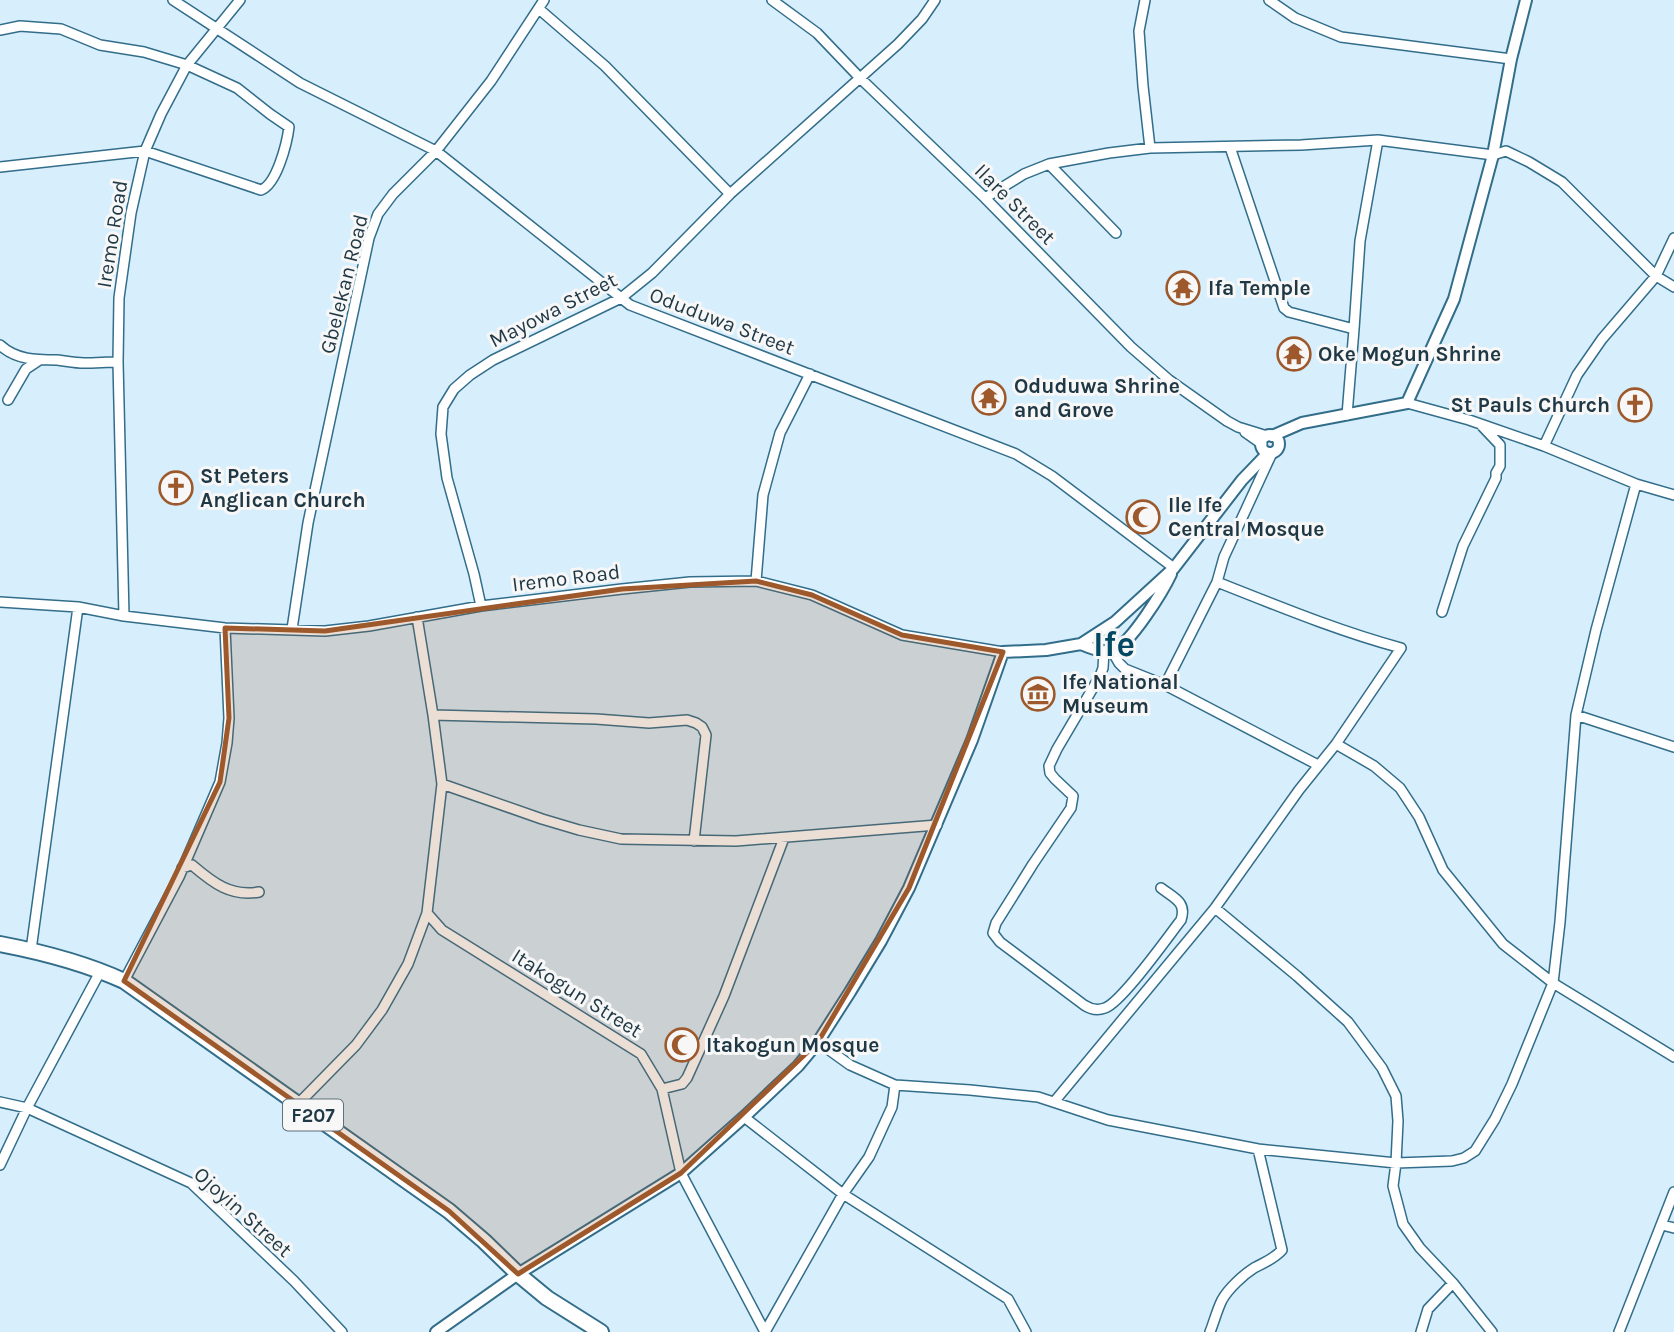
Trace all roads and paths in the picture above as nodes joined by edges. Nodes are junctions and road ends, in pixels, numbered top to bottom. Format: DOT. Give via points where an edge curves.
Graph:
graph roads {
  1 [pos="173,0"];
  2 [pos="240,0"];
  3 [pos="772,0"];
  4 [pos="935,0"];
  5 [pos="1144,0"];
  6 [pos="1269,0"];
  7 [pos="1526,0"];
  8 [pos="542,4"];
  9 [pos="217,28"];
  10 [pos="0,30"];
  11 [pos="1511,59"];
  12 [pos="187,65"];
  13 [pos="860,78"];
  14 [pos="1378,140"];
  15 [pos="1230,147"];
  16 [pos="1150,148"];
  17 [pos="145,151"];
  18 [pos="436,152"];
  19 [pos="1493,155"];
  20 [pos="1049,164"];
  21 [pos="0,167"];
  22 [pos="730,194"];
  23 [pos="985,198"];
  24 [pos="1116,233"];
  25 [pos="1674,238"];
  26 [pos="1656,276"];
  27 [pos="1674,287"];
  28 [pos="621,298"];
  29 [pos="1354,328"];
  30 [pos="0,345"];
  31 [pos="38,361"];
  32 [pos="118,362"];
  33 [pos="810,373"];
  34 [pos="8,400"];
  35 [pos="1407,403"];
  36 [pos="1347,415"];
  37 [pos="1481,425"];
  38 [pos="1269,445"];
  39 [pos="1544,446"];
  40 [pos="1636,484"];
  41 [pos="1674,495"];
  42 [pos="1174,568"];
  43 [pos="755,581"];
  44 [pos="1217,582"];
  45 [pos="0,602"];
  46 [pos="481,606"];
  47 [pos="78,607"];
  48 [pos="1442,612"];
  49 [pos="124,616"];
  50 [pos="417,617"];
  51 [pos="1115,622"];
  52 [pos="225,628"];
  53 [pos="292,629"];
  54 [pos="1130,635"];
  55 [pos="1081,644"];
  56 [pos="1108,651"];
  57 [pos="1003,652"];
  58 [pos="1165,685"];
  59 [pos="433,715"];
  60 [pos="1576,715"];
  61 [pos="1336,744"];
  62 [pos="1674,747"];
  63 [pos="1318,765"];
  64 [pos="442,784"];
  65 [pos="937,825"];
  66 [pos="784,838"];
  67 [pos="694,841"];
  68 [pos="183,869"];
  69 [pos="1161,888"];
  70 [pos="259,892"];
  71 [pos="1215,908"];
  72 [pos="427,913"];
  73 [pos="0,944"];
  74 [pos="32,950"];
  75 [pos="101,970"];
  76 [pos="124,981"];
  77 [pos="1553,983"];
  78 [pos="818,1042"];
  79 [pos="1674,1057"];
  80 [pos="895,1085"];
  81 [pos="662,1089"];
  82 [pos="0,1102"];
  83 [pos="1054,1102"];
  84 [pos="299,1104"];
  85 [pos="27,1108"];
  86 [pos="744,1117"];
  87 [pos="1258,1149"];
  88 [pos="1396,1163"];
  89 [pos="0,1165"];
  90 [pos="681,1173"];
  91 [pos="1674,1192"];
  92 [pos="843,1194"];
  93 [pos="1662,1226"];
  94 [pos="1674,1228"];
  95 [pos="518,1274"];
  96 [pos="1453,1283"];
  97 [pos="342,1332"];
  98 [pos="436,1332"];
  99 [pos="601,1332"];
  100 [pos="1026,1332"];
  101 [pos="1210,1332"];
  102 [pos="1421,1332"];
  103 [pos="1492,1332"];
  104 [pos="1619,1332"];
  1 -- 9 [label="street, Oduduwa Street"];
  2 -- 9 [label="street, Iremo Road"];
  3 -- 13 [label="street, Ilare Street" via="817,33"];
  4 -- 13 [label="street, Mayowa Street" via="898,44"];
  5 -- 16 [label="street" via="1139,31"];
  6 -- 11 [label="street" via="1295,18 1341,37"];
  7 -- 11 [label="street"];
  8 -- 18 [label="street, Gbelekan Road"];
  8 -- 22 [label="street"];
  9 -- 12 [label="street, Iremo Road"];
  9 -- 18 [label="street, Oduduwa Street" via="300,83"];
  10 -- 12 [label="street" via="20,26 61,29 100,45"];
  11 -- 19 [label="street"];
  12 -- 17 [label="street, Iremo Road"];
  12 -- 17 [label="street" via="237,88 289,127 276,174 266,188 255,190"];
  13 -- 22 [label="street, Mayowa Street"];
  13 -- 23 [label="street, Ilare Street"];
  14 -- 15 [label="street"];
  14 -- 19 [label="street"];
  14 -- 29 [label="street" via="1360,241"];
  15 -- 16 [label="street"];
  15 -- 29 [label="street" via="1284,309"];
  16 -- 20 [label="street"];
  17 -- 21 [label="street"];
  17 -- 32 [label="street, Iremo Road" via="122,274"];
  18 -- 28 [label="street, Oduduwa Street"];
  18 -- 53 [label="street, Gbelekan Road" via="393,194 378,214 369,238 308,523"];
  19 -- 26 [label="street" via="1506,151 1562,182"];
  19 -- 35 [label="street" via="1454,299"];
  20 -- 23 [label="street"];
  20 -- 24 [label="street"];
  22 -- 28 [label="street, Mayowa Street"];
  23 -- 38 [label="street, Ilare Street" via="1131,347 1169,380"];
  25 -- 26 [label="street"];
  26 -- 27 [label="street"];
  26 -- 39 [label="street" via="1577,374"];
  28 -- 33 [label="street, Oduduwa Street"];
  28 -- 46 [label="street, Mayowa Street" via="493,360 454,389 443,407 441,434 447,478"];
  29 -- 36 [label="street"];
  30 -- 31 [label="street"];
  31 -- 32 [label="street"];
  31 -- 34 [label="street" via="26,369"];
  32 -- 49 [label="street, Iremo Road"];
  33 -- 42 [label="street, Oduduwa Street" via="1016,454"];
  33 -- 43 [label="street" via="780,433 763,495"];
  35 -- 36 [label="street"];
  35 -- 37 [label="street"];
  36 -- 38 [label="street" via="1302,423"];
  37 -- 39 [label="street"];
  37 -- 48 [label="street" via="1500,445 1500,466 1463,546"];
  38 -- 42 [label="street"];
  38 -- 44 [label="street"];
  39 -- 40 [label="street"];
  40 -- 41 [label="street"];
  40 -- 60 [label="street"];
  42 -- 51 [label="street"];
  42 -- 54 [label="street"];
  43 -- 46 [label="street, Iremo Road" via="690,582"];
  43 -- 57 [label="street, Iremo Road" via="812,595 902,635"];
  44 -- 58 [label="street"];
  44 -- 61 [label="street" via="1401,648"];
  45 -- 47 [label="street, Iremo Road"];
  46 -- 50 [label="street, Iremo Road"];
  47 -- 49 [label="street, Iremo Road"];
  47 -- 74 [label="street"];
  49 -- 52 [label="street, Iremo Road"];
  50 -- 53 [label="street, Iremo Road" via="325,631"];
  50 -- 59 [label="street"];
  51 -- 54 [label="street"];
  51 -- 55 [label="street"];
  52 -- 53 [label="street, Iremo Road"];
  52 -- 68 [label="street" via="229,718 224,765"];
  54 -- 56 [label="street"];
  55 -- 56 [label="street"];
  55 -- 57 [label="street"];
  56 -- 58 [label="street" via="1125,669"];
  56 -- 69 [label="street" via="1100,676 1049,766 1050,773 1073,796 1071,808 993,933 1084,1006 1105,1008 1129,986 1181,920 1180,902"];
  57 -- 65 [label="street"];
  58 -- 63 [label="street"];
  59 -- 64 [label="street"];
  59 -- 67 [label="street" via="696,723 706,735"];
  60 -- 62 [label="street"];
  60 -- 77 [label="street"];
  61 -- 63 [label="street"];
  61 -- 77 [label="street" via="1400,788 1443,870 1461,894 1503,944"];
  63 -- 71 [label="street"];
  64 -- 67 [label="street" via="579,830 621,839"];
  64 -- 72 [label="street"];
  65 -- 66 [label="street"];
  65 -- 78 [label="street" via="880,941"];
  66 -- 67 [label="street"];
  66 -- 81 [label="street" via="688,1079"];
  68 -- 70 [label="street" via="192,865 236,892"];
  68 -- 76 [label="street"];
  71 -- 83 [label="street"];
  71 -- 88 [label="street" via="1348,1022 1382,1068 1396,1096"];
  72 -- 81 [label="street, Itakogun Street" via="442,930 641,1054"];
  72 -- 84 [label="street" via="408,964 382,1010 356,1045"];
  73 -- 74 [label="main road, F207"];
  74 -- 75 [label="main road, F207"];
  75 -- 76 [label="main road, F207"];
  75 -- 85 [label="street"];
  76 -- 84 [label="main road, F207"];
  77 -- 79 [label="street"];
  77 -- 88 [label="street" via="1512,1084 1475,1151 1452,1161"];
  78 -- 80 [label="street" via="850,1065"];
  78 -- 86 [label="street"];
  80 -- 83 [label="street"];
  80 -- 92 [label="street" via="892,1107 869,1157"];
  81 -- 90 [label="street, Itakogun Street"];
  82 -- 85 [label="street, Ojoyin Street"];
  83 -- 87 [label="street" via="1108,1120"];
  84 -- 95 [label="main road, F207" via="449,1211"];
  85 -- 89 [label="street"];
  85 -- 97 [label="street, Ojoyin Street" via="191,1183"];
  86 -- 90 [label="street"];
  86 -- 92 [label="street"];
  87 -- 88 [label="street"];
  87 -- 101 [label="street" via="1282,1250 1231,1289"];
  88 -- 96 [label="street" via="1393,1186 1403,1224"];
  90 -- 92 [label="street, Itakogun Street" via="765,1332"];
  90 -- 95 [label="street"];
  91 -- 93 [label="street"];
  92 -- 100 [label="street" via="1008,1299"];
  93 -- 94 [label="street"];
  93 -- 104 [label="street"];
  95 -- 98 [label="street"];
  95 -- 99 [label="main road, F207"];
  96 -- 102 [label="street" via="1428,1309"];
  96 -- 103 [label="street"];
}
